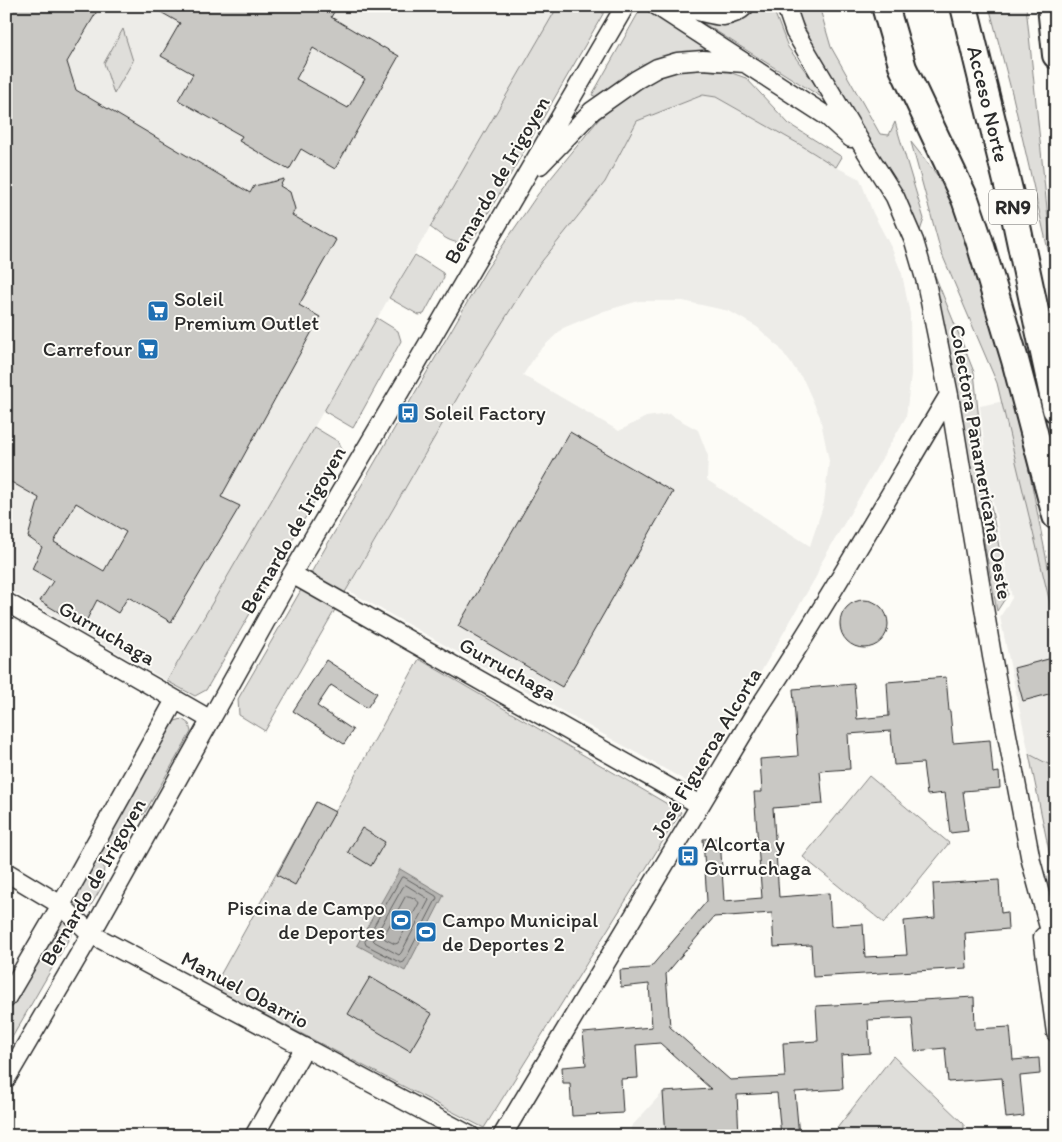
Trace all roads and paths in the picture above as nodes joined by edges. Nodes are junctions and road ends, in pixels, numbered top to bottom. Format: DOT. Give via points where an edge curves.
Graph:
graph roads {
  1 [pos="625,6"];
  2 [pos="657,6"];
  3 [pos="679,6"];
  4 [pos="746,6"];
  5 [pos="786,6"];
  6 [pos="885,6"];
  7 [pos="964,6"];
  8 [pos="1051,6"];
  9 [pos="1056,55"];
  10 [pos="745,62"];
  11 [pos="864,148"];
  12 [pos="519,188"];
  13 [pos="949,394"];
  14 [pos="1056,409"];
  15 [pos="1056,516"];
  16 [pos="292,574"];
  17 [pos="6,602"];
  18 [pos="175,700"];
  19 [pos="211,720"];
  20 [pos="700,805"];
  21 [pos="6,872"];
  22 [pos="1036,879"];
  23 [pos="62,905"];
  24 [pos="91,934"];
  25 [pos="1056,954"];
  26 [pos="6,999"];
  27 [pos="1056,1033"];
  28 [pos="305,1047"];
  29 [pos="6,1079"];
  30 [pos="254,1136"];
  31 [pos="471,1136"];
  32 [pos="502,1136"];
  1 -- 12 [label="street, Bernardo de Irigoyen"];
  2 -- 10 [label="street"];
  3 -- 4 [label="street" via="724,16"];
  5 -- 11 [label="street, Colectora Panamericana Oeste" via="795,32"];
  6 -- 15 [label="highway" via="903,68 965,199 979,240"];
  7 -- 14 [label="highway, Acceso Norte / RN9" via="1011,198"];
  8 -- 9 [label="highway"];
  10 -- 11 [label="street" via="828,117"];
  10 -- 12 [label="street" via="703,60 657,68 592,111"];
  11 -- 13 [label="street, Colectora Panamericana Oeste" via="895,197 914,240"];
  12 -- 16 [label="street, Bernardo de Irigoyen"];
  13 -- 20 [label="street, José Figueroa Alcorta"];
  13 -- 22 [label="street, Colectora Panamericana Oeste" via="992,656"];
  16 -- 19 [label="street, Bernardo de Irigoyen"];
  16 -- 20 [label="street, Gurruchaga"];
  17 -- 18 [label="street, Gurruchaga"];
  18 -- 19 [label="street, Gurruchaga"];
  18 -- 23 [label="street, Bernardo de Irigoyen"];
  19 -- 24 [label="street, Bernardo de Irigoyen"];
  20 -- 32 [label="street, José Figueroa Alcorta"];
  21 -- 23 [label="street, Manuel Obarrio"];
  22 -- 25 [label="street, Colectora Panamericana Oeste"];
  22 -- 27 [label="street"];
  23 -- 24 [label="street, Manuel Obarrio"];
  23 -- 26 [label="street, Bernardo de Irigoyen"];
  24 -- 28 [label="street, Manuel Obarrio"];
  24 -- 29 [label="street, Bernardo de Irigoyen"];
  28 -- 30 [label="street"];
  28 -- 31 [label="street, Manuel Obarrio"];
}
